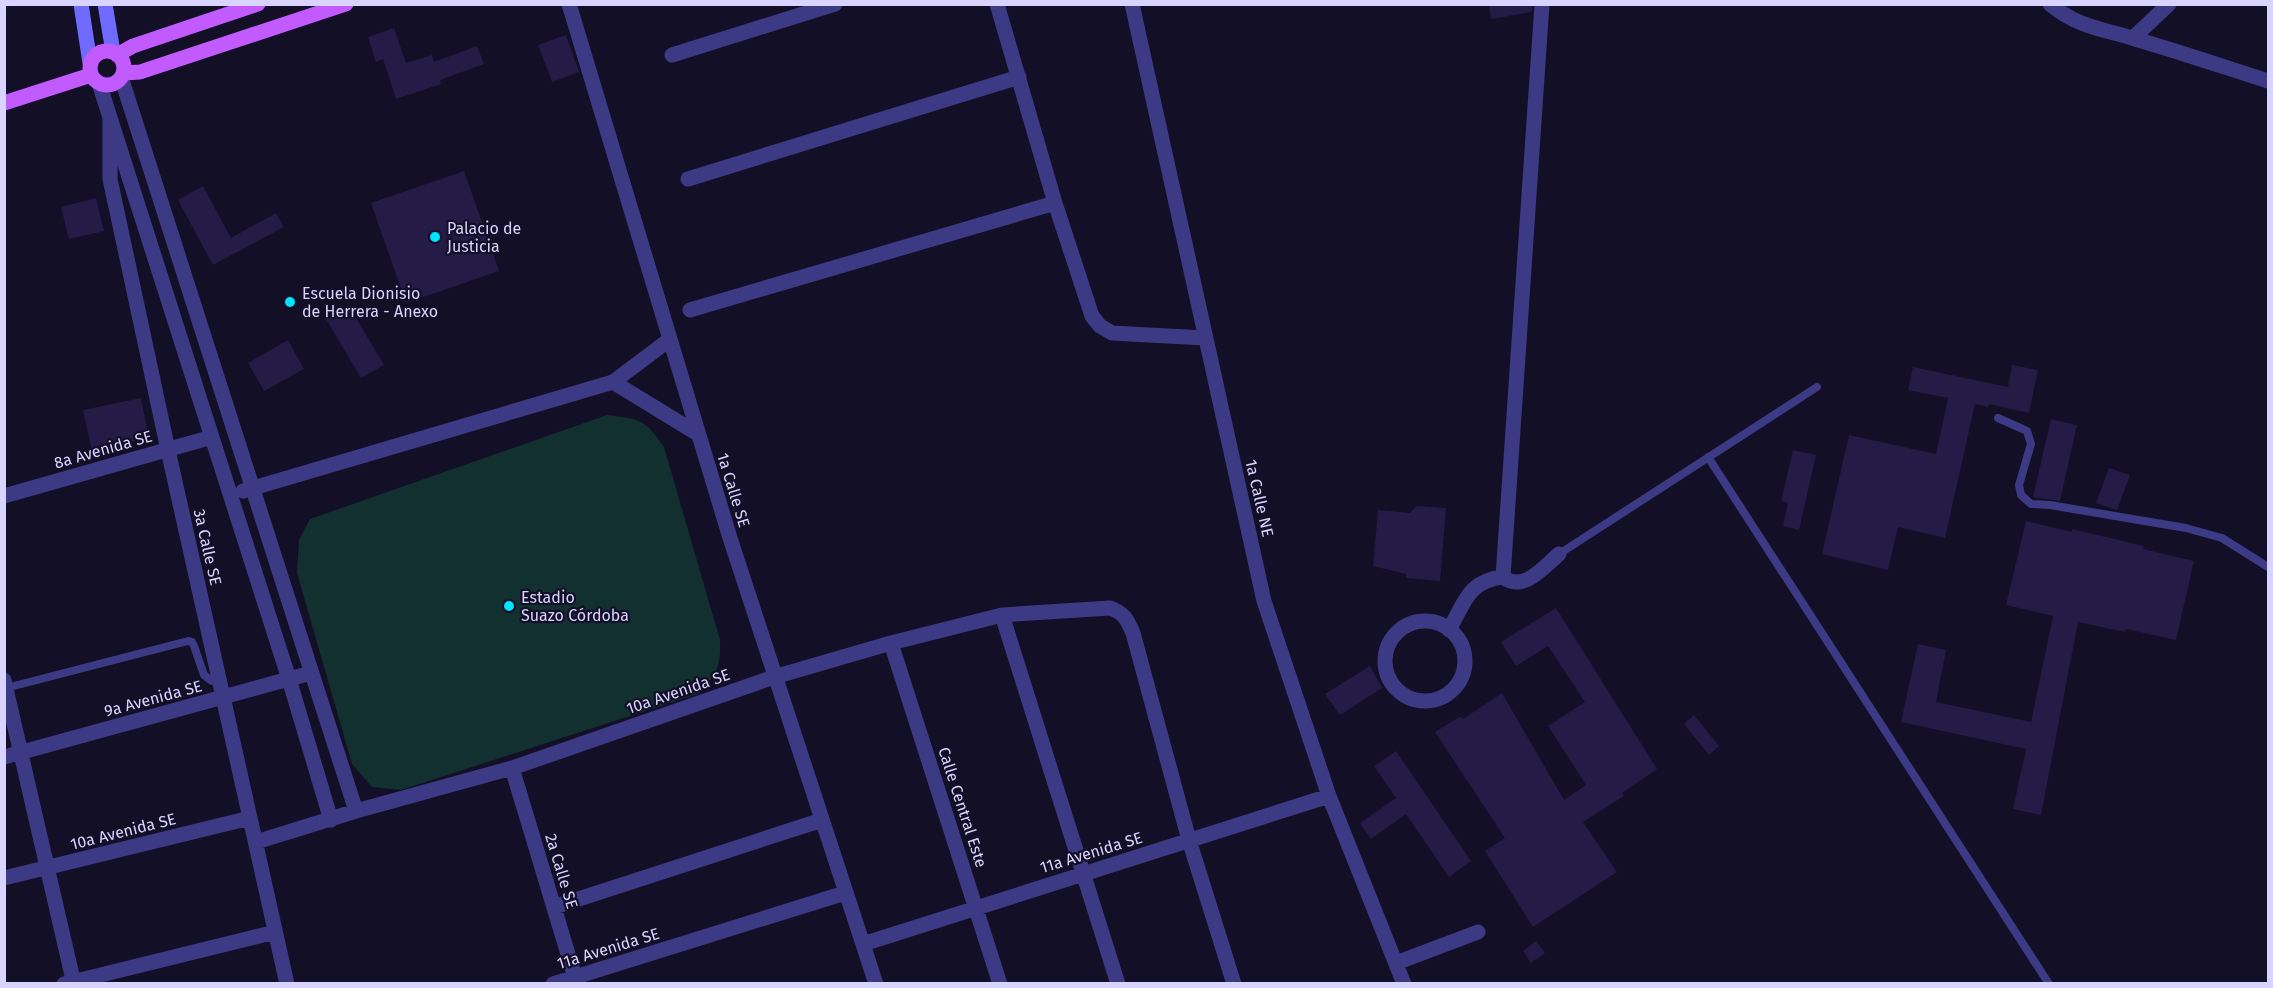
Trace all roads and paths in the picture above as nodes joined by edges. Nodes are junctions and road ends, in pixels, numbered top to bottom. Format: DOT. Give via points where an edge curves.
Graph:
graph roads {
  1 [pos="81,4"];
  2 [pos="105,4"];
  3 [pos="258,4"];
  4 [pos="346,4"];
  5 [pos="569,4"];
  6 [pos="835,4"];
  7 [pos="997,4"];
  8 [pos="1132,4"];
  9 [pos="1542,4"];
  10 [pos="2050,4"];
  11 [pos="2169,4"];
  12 [pos="2133,38"];
  13 [pos="115,54"];
  14 [pos="672,55"];
  15 [pos="94,73"];
  16 [pos="122,75"];
  17 [pos="1019,77"];
  18 [pos="2268,80"];
  19 [pos="4,102"];
  20 [pos="110,117"];
  21 [pos="688,179"];
  22 [pos="1054,203"];
  23 [pos="690,310"];
  24 [pos="1204,338"];
  25 [pos="669,340"];
  26 [pos="613,382"];
  27 [pos="1817,387"];
  28 [pos="1998,418"];
  29 [pos="698,434"];
  30 [pos="212,438"];
  31 [pos="168,450"];
  32 [pos="1708,458"];
  33 [pos="252,488"];
  34 [pos="230,494"];
  35 [pos="4,496"];
  36 [pos="1559,554"];
  37 [pos="2268,567"];
  38 [pos="1503,577"];
  39 [pos="1002,615"];
  40 [pos="1449,630"];
  41 [pos="891,643"];
  42 [pos="311,673"];
  43 [pos="774,677"];
  44 [pos="219,680"];
  45 [pos="289,680"];
  46 [pos="5,684"];
  47 [pos="223,698"];
  48 [pos="21,754"];
  49 [pos="4,757"];
  50 [pos="512,768"];
  51 [pos="1329,796"];
  52 [pos="356,811"];
  53 [pos="250,818"];
  54 [pos="331,820"];
  55 [pos="822,820"];
  56 [pos="1189,840"];
  57 [pos="256,842"];
  58 [pos="47,868"];
  59 [pos="1084,873"];
  60 [pos="4,878"];
  61 [pos="845,893"];
  62 [pos="554,907"];
  63 [pos="976,908"];
  64 [pos="275,932"];
  65 [pos="1478,932"];
  66 [pos="863,944"];
  67 [pos="1396,963"];
  68 [pos="576,980"];
  69 [pos="70,983"];
  70 [pos="287,984"];
  71 [pos="553,984"];
  72 [pos="876,984"];
  73 [pos="1000,984"];
  74 [pos="1118,984"];
  75 [pos="1234,984"];
  76 [pos="1404,984"];
  77 [pos="2049,984"];
  1 -- 15 [label="street, 3a Calle SE"];
  2 -- 13 [label="street"];
  3 -- 13 [label="main road"];
  4 -- 16 [label="main road"];
  5 -- 25 [label="street, 1a Calle SE"];
  6 -- 14 [label="street"];
  7 -- 17 [label="street"];
  8 -- 24 [label="street, 1a Calle NE"];
  9 -- 38 [label="street"];
  10 -- 12 [label="street" via="2064,16 2093,29"];
  11 -- 12 [label="street"];
  12 -- 18 [label="street"];
  13 -- 15 [label="main road" via="99,53"];
  13 -- 16 [label="main road" via="123,63"];
  15 -- 16 [label="main road" via="109,84"];
  15 -- 19 [label="main road"];
  15 -- 20 [label="street, 3a Calle SE"];
  16 -- 33 [label="street"];
  17 -- 21 [label="street"];
  17 -- 22 [label="street"];
  20 -- 30 [label="street, 3a Calle SE"];
  20 -- 31 [label="street, 3a Calle SE" via="110,179"];
  22 -- 23 [label="street"];
  22 -- 24 [label="street" via="1092,316 1101,326 1112,333"];
  24 -- 51 [label="street, 1a Calle NE" via="1264,601"];
  25 -- 26 [label="street"];
  25 -- 29 [label="street, 1a Calle SE"];
  26 -- 29 [label="street"];
  26 -- 33 [label="street"];
  27 -- 32 [label="lane"];
  28 -- 37 [label="lane" via="2027,431 2031,444 2019,485 2021,495 2031,504 2186,528 2222,538"];
  29 -- 43 [label="street, 1a Calle SE"];
  30 -- 31 [label="street, 8a Avenida SE"];
  30 -- 34 [label="street, 3a Calle SE"];
  31 -- 35 [label="street, 8a Avenida SE"];
  31 -- 44 [label="street, 3a Calle SE"];
  32 -- 36 [label="lane"];
  32 -- 77 [label="lane"];
  33 -- 34 [label="street"];
  33 -- 42 [label="street"];
  34 -- 45 [label="street, 3a Calle SE"];
  36 -- 38 [label="street" via="1527,580 1509,582"];
  38 -- 40 [label="street" via="1486,579 1473,587"];
  39 -- 41 [label="street, 10a Avenida SE"];
  39 -- 56 [label="street, 10a Avenida SE" via="1110,608 1127,617"];
  39 -- 59 [label="street"];
  40 -- 40 [label="street" via="1426,621 1402,628 1394,637 1385,660 1392,684 1401,693 1424,701 1448,694 1457,686 1465,662 1458,639"];
  41 -- 43 [label="street, 10a Avenida SE"];
  41 -- 63 [label="street, Calle Central Este"];
  42 -- 45 [label="street, 9a Avenida SE"];
  42 -- 52 [label="street"];
  43 -- 50 [label="street, 10a Avenida SE"];
  43 -- 55 [label="street, 1a Calle SE"];
  44 -- 46 [label="lane" via="212,681 204,675 194,646 188,641"];
  44 -- 47 [label="street, 3a Calle SE"];
  45 -- 47 [label="street, 9a Avenida SE"];
  45 -- 54 [label="street, 3a Calle SE"];
  46 -- 48 [label="street"];
  47 -- 48 [label="street, 9a Avenida SE"];
  47 -- 53 [label="street, 3a Calle SE"];
  48 -- 49 [label="street, 9a Avenida SE"];
  48 -- 58 [label="street"];
  50 -- 52 [label="street, 10a Avenida SE"];
  50 -- 62 [label="street, 2a Calle SE"];
  51 -- 56 [label="street, 11a Avenida SE"];
  51 -- 67 [label="street, 1a Calle NE"];
  52 -- 54 [label="street, 10a Avenida SE"];
  53 -- 57 [label="street, 3a Calle SE"];
  53 -- 58 [label="street, 10a Avenida SE"];
  54 -- 57 [label="street, 10a Avenida SE"];
  55 -- 61 [label="street, 1a Calle SE"];
  55 -- 62 [label="street"];
  56 -- 59 [label="street, 11a Avenida SE"];
  56 -- 75 [label="street"];
  57 -- 64 [label="street, 3a Calle SE"];
  58 -- 60 [label="street, 10a Avenida SE"];
  58 -- 69 [label="street"];
  59 -- 63 [label="street, 11a Avenida SE"];
  59 -- 74 [label="street"];
  61 -- 66 [label="street, 1a Calle SE"];
  61 -- 68 [label="street, 11a Avenida SE"];
  62 -- 68 [label="street, 2a Calle SE"];
  63 -- 66 [label="street, 11a Avenida SE"];
  63 -- 73 [label="street, Calle Central Este"];
  64 -- 69 [label="street"];
  64 -- 70 [label="street, 3a Calle SE"];
  65 -- 67 [label="street"];
  66 -- 72 [label="street, 1a Calle SE"];
  67 -- 76 [label="street, 1a Calle NE"];
  68 -- 71 [label="street, 11a Avenida SE"];
}
